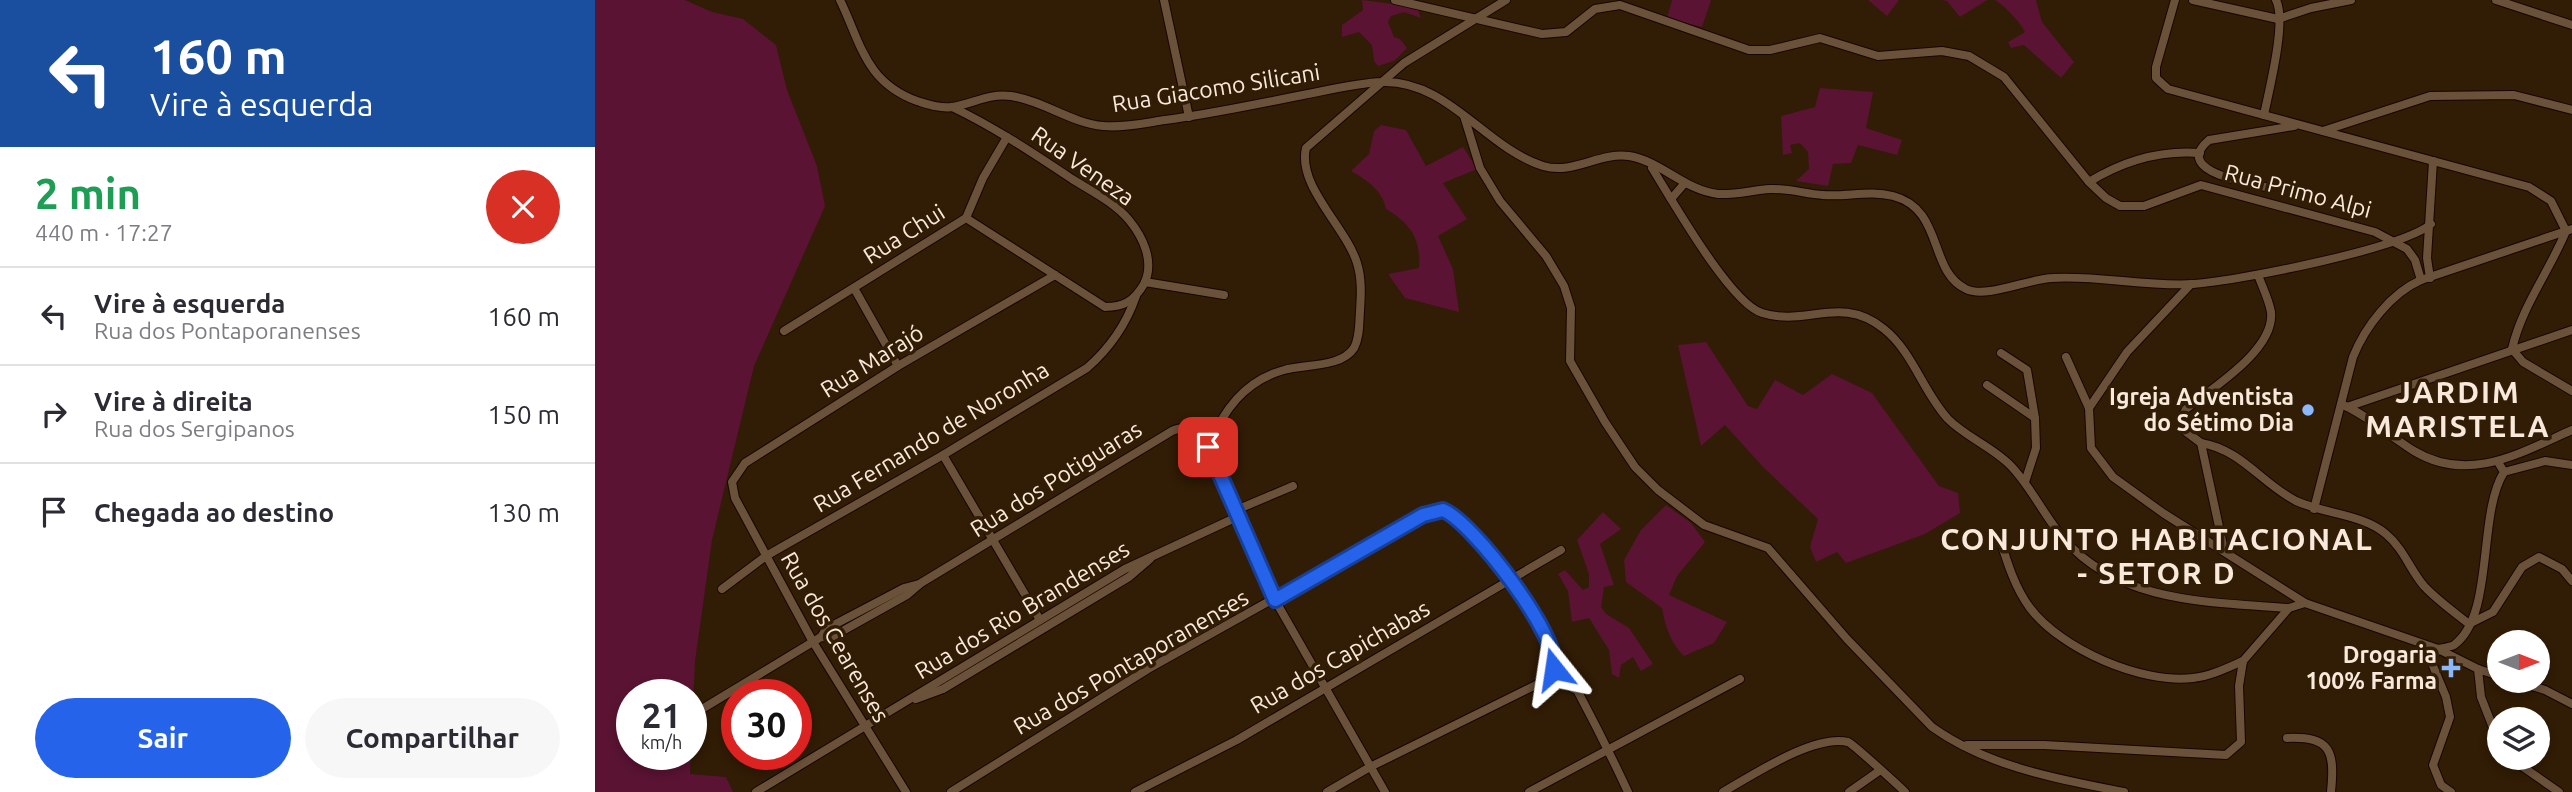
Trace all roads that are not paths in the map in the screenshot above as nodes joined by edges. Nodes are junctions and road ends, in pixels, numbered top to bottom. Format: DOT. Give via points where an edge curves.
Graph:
graph roads {
  1 [pos="840,0"];
  2 [pos="1164,0"];
  3 [pos="1395,0"];
  4 [pos="1506,0"];
  5 [pos="2175,0"];
  6 [pos="2193,0"];
  7 [pos="2276,0"];
  8 [pos="2351,0"];
  9 [pos="2496,0"];
  10 [pos="1479,17"];
  11 [pos="2278,19"];
  12 [pos="2572,25"];
  13 [pos="1382,82"];
  14 [pos="952,107"];
  15 [pos="2572,110"];
  16 [pos="2264,115"];
  17 [pos="1464,116"];
  18 [pos="1189,117"];
  19 [pos="2297,125"];
  20 [pos="2323,131"];
  21 [pos="1007,136"];
  22 [pos="2200,153"];
  23 [pos="2433,161"];
  24 [pos="1650,165"];
  25 [pos="2089,182"];
  26 [pos="1684,184"];
  27 [pos="2270,188"];
  28 [pos="1671,199"];
  29 [pos="966,218"];
  30 [pos="2431,224"];
  31 [pos="2569,230"];
  32 [pos="2395,241"];
  33 [pos="1055,275"];
  34 [pos="2258,275"];
  35 [pos="2425,279"];
  36 [pos="1145,282"];
  37 [pos="2191,284"];
  38 [pos="854,288"];
  39 [pos="1224,295"];
  40 [pos="1136,296"];
  41 [pos="2572,330"];
  42 [pos="784,331"];
  43 [pos="2512,349"];
  44 [pos="2001,353"];
  45 [pos="2066,357"];
  46 [pos="898,366"];
  47 [pos="1987,385"];
  48 [pos="2572,391"];
  49 [pos="2344,406"];
  50 [pos="2089,408"];
  51 [pos="2035,418"];
  52 [pos="2572,430"];
  53 [pos="2201,443"];
  54 [pos="1208,447"];
  55 [pos="943,455"];
  56 [pos="2498,462"];
  57 [pos="2572,464"];
  58 [pos="2504,471"];
  59 [pos="2025,482"];
  60 [pos="1293,486"];
  61 [pos="735,498"];
  62 [pos="2314,509"];
  63 [pos="1235,514"];
  64 [pos="2000,539"];
  65 [pos="993,541"];
  66 [pos="1561,550"];
  67 [pos="2224,550"];
  68 [pos="1158,552"];
  69 [pos="766,556"];
  70 [pos="1511,579"];
  71 [pos="2572,581"];
  72 [pos="722,589"];
  73 [pos="1275,600"];
  74 [pos="2305,603"];
  75 [pos="2289,608"];
  76 [pos="1040,620"];
  77 [pos="2469,624"];
  78 [pos="817,640"];
  79 [pos="2438,649"];
  80 [pos="1555,653"];
  81 [pos="2243,661"];
  82 [pos="2478,669"];
  83 [pos="2487,672"];
  84 [pos="1548,679"];
  85 [pos="1740,679"];
  86 [pos="1323,689"];
  87 [pos="1576,691"];
  88 [pos="2550,693"];
  89 [pos="909,701"];
  90 [pos="2572,705"];
  91 [pos="707,706"];
  92 [pos="2487,714"];
  93 [pos="863,727"];
  94 [pos="2287,738"];
  95 [pos="1962,745"];
  96 [pos="1607,749"];
  97 [pos="1370,767"];
  98 [pos="2527,770"];
  99 [pos="1879,771"];
  100 [pos="2105,790"];
  101 [pos="756,792"];
  102 [pos="906,792"];
  103 [pos="951,792"];
  104 [pos="1135,792"];
  105 [pos="1327,792"];
  106 [pos="1385,792"];
  107 [pos="1529,792"];
  108 [pos="1628,792"];
  109 [pos="1723,792"];
  110 [pos="1850,792"];
  111 [pos="1905,792"];
  112 [pos="2124,792"];
  113 [pos="2331,792"];
  114 [pos="2451,792"];
  115 [pos="2559,792"];
  1 -- 14 [label="street, Rua Giacomo Silicani" via="860,53 882,80 910,98"];
  2 -- 18 [label="street"];
  3 -- 10 [label="street, Rua Primo Alpi"];
  4 -- 10 [label="street"];
  5 -- 16 [label="street" via="2156,78 2177,94"];
  6 -- 11 [label="street"];
  7 -- 11 [label="street"];
  8 -- 11 [label="street"];
  9 -- 12 [label="street"];
  10 -- 13 [label="street" via="1420,51"];
  10 -- 25 [label="street, Rua Primo Alpi" via="1555,35 1566,33 1595,9 1620,5 1749,50 1770,50 1819,38 1878,56 1955,52 1980,61 2004,78"];
  11 -- 16 [label="street"];
  13 -- 17 [label="street, Rua Giacomo Silicani" via="1428,92"];
  13 -- 18 [label="street, Rua Giacomo Silicani"];
  13 -- 54 [label="street" via="1316,137 1306,148 1304,159 1311,182 1358,264 1361,288 1354,347 1335,361 1282,370 1259,381 1229,405"];
  14 -- 18 [label="street, Rua Giacomo Silicani" via="988,96 1010,96 1106,127"];
  14 -- 21 [label="street, Rua Veneza"];
  15 -- 20 [label="street" via="2514,95 2430,96"];
  16 -- 19 [label="street"];
  17 -- 24 [label="street, Rua Giacomo Silicani" via="1509,150 1553,168 1621,156"];
  17 -- 95 [label="street" via="1480,168 1564,286 1571,308 1570,361 1635,467 1704,525 1768,548 1932,727"];
  19 -- 20 [label="street"];
  19 -- 22 [label="street" via="2209,139"];
  20 -- 23 [label="street"];
  21 -- 29 [label="street, Rua Chui"];
  21 -- 36 [label="street, Rua Veneza" via="1127,218 1149,259"];
  22 -- 25 [label="street" via="2147,156"];
  22 -- 27 [label="street" via="2200,162 2209,171"];
  23 -- 30 [label="street"];
  23 -- 31 [label="street" via="2543,194"];
  24 -- 26 [label="street"];
  24 -- 28 [label="street"];
  25 -- 32 [label="street, Rua Primo Alpi" via="2106,198 2132,207 2201,185 2335,219"];
  26 -- 28 [label="street"];
  26 -- 37 [label="street" via="1716,194 1770,189 1831,196 1879,194 1903,200 1925,218 1955,281 1977,292 2050,278"];
  28 -- 59 [label="street" via="1743,301 1770,315 1836,310 1877,323 1895,338 1948,418 2004,459"];
  29 -- 33 [label="street"];
  29 -- 38 [label="street, Rua Chui"];
  30 -- 32 [label="street"];
  30 -- 35 [label="street"];
  31 -- 35 [label="street"];
  31 -- 43 [label="street" via="2518,320"];
  32 -- 34 [label="street"];
  32 -- 35 [label="street, Rua Primo Alpi" via="2407,249"];
  33 -- 40 [label="street" via="1105,307 1126,305"];
  33 -- 46 [label="street, Rua Marajó"];
  34 -- 37 [label="street"];
  34 -- 53 [label="street" via="2271,311 2267,336 2242,365 2186,409 2182,417 2185,431"];
  35 -- 49 [label="street" via="2394,298 2360,339"];
  36 -- 39 [label="street"];
  36 -- 40 [label="street"];
  37 -- 50 [label="street" via="2127,352"];
  38 -- 42 [label="street, Rua Chui"];
  38 -- 46 [label="street"];
  40 -- 55 [label="street, Rua Fernando de Noronha" via="1128,318 1095,361"];
  41 -- 43 [label="street"];
  43 -- 48 [label="street" via="2523,362"];
  43 -- 49 [label="street"];
  44 -- 51 [label="street" via="2027,370"];
  45 -- 50 [label="street"];
  46 -- 61 [label="street, Rua Marajó" via="745,463 732,482"];
  47 -- 51 [label="street"];
  49 -- 56 [label="street" via="2434,461 2456,467"];
  49 -- 62 [label="street"];
  50 -- 67 [label="street" via="2091,448 2104,469"];
  51 -- 59 [label="street" via="2036,448"];
  52 -- 56 [label="street"];
  53 -- 62 [label="street" via="2238,456 2292,499"];
  53 -- 67 [label="street"];
  54 -- 63 [label="street"];
  54 -- 65 [label="street, Rua dos Potiguaras" via="1193,429 1183,426"];
  55 -- 65 [label="street"];
  55 -- 69 [label="street, Rua Fernando de Noronha"];
  56 -- 58 [label="street"];
  57 -- 58 [label="street" via="2545,461"];
  58 -- 77 [label="street" via="2489,514 2482,585"];
  59 -- 75 [label="street" via="2065,541 2110,575 2140,590 2177,598"];
  60 -- 63 [label="street"];
  61 -- 69 [label="street, Rua dos Cearenses"];
  62 -- 77 [label="street" via="2377,527 2410,560 2422,584"];
  63 -- 68 [label="street"];
  63 -- 73 [label="street"];
  64 -- 81 [label="street" via="2029,606 2053,631 2085,651 2142,674 2175,678 2216,673"];
  65 -- 76 [label="street"];
  65 -- 78 [label="street, Rua dos Potiguaras" via="921,583 826,629"];
  66 -- 70 [label="street, Rua dos Capichabas"];
  67 -- 74 [label="street"];
  68 -- 76 [label="street, Rua dos Rio Brandenses"];
  68 -- 89 [label="street, Rua dos Rio Brandenses" via="1139,570 943,689"];
  69 -- 72 [label="street, Rua Fernando de Noronha"];
  69 -- 78 [label="street, Rua dos Cearenses"];
  70 -- 73 [label="street, Rua dos Pontaporanenses" via="1461,522 1443,510 1423,515"];
  70 -- 80 [label="street"];
  70 -- 86 [label="street, Rua dos Capichabas"];
  71 -- 77 [label="street" via="2539,558 2522,567 2493,612"];
  73 -- 86 [label="street"];
  73 -- 103 [label="street, Rua dos Pontaporanenses" via="1149,669"];
  74 -- 75 [label="street"];
  74 -- 79 [label="street"];
  75 -- 81 [label="street"];
  76 -- 89 [label="street, Rua dos Rio Brandenses"];
  77 -- 79 [label="street" via="2454,645"];
  78 -- 91 [label="street, Rua dos Potiguaras"];
  78 -- 93 [label="street, Rua dos Cearenses"];
  79 -- 82 [label="street"];
  79 -- 114 [label="street" via="2431,661 2450,717 2433,765 2441,785"];
  80 -- 84 [label="street"];
  80 -- 87 [label="street"];
  81 -- 95 [label="street" via="2241,742 2226,755"];
  82 -- 83 [label="street"];
  82 -- 92 [label="street"];
  84 -- 87 [label="street"];
  84 -- 97 [label="street"];
  85 -- 96 [label="street"];
  86 -- 97 [label="street"];
  86 -- 104 [label="street, Rua dos Capichabas"];
  87 -- 96 [label="street"];
  88 -- 90 [label="street"];
  89 -- 93 [label="street"];
  93 -- 101 [label="street"];
  93 -- 102 [label="street, Rua dos Cearenses"];
  94 -- 113 [label="street" via="2308,737 2325,745 2333,761"];
  95 -- 100 [label="street" via="2017,768"];
  96 -- 107 [label="street"];
  96 -- 108 [label="street"];
  97 -- 105 [label="street"];
  97 -- 106 [label="street"];
  98 -- 115 [label="street"];
  99 -- 109 [label="street" via="1847,742 1830,742 1801,750"];
  99 -- 110 [label="street"];
  99 -- 111 [label="street"];
  100 -- 112 [label="street"];
}
